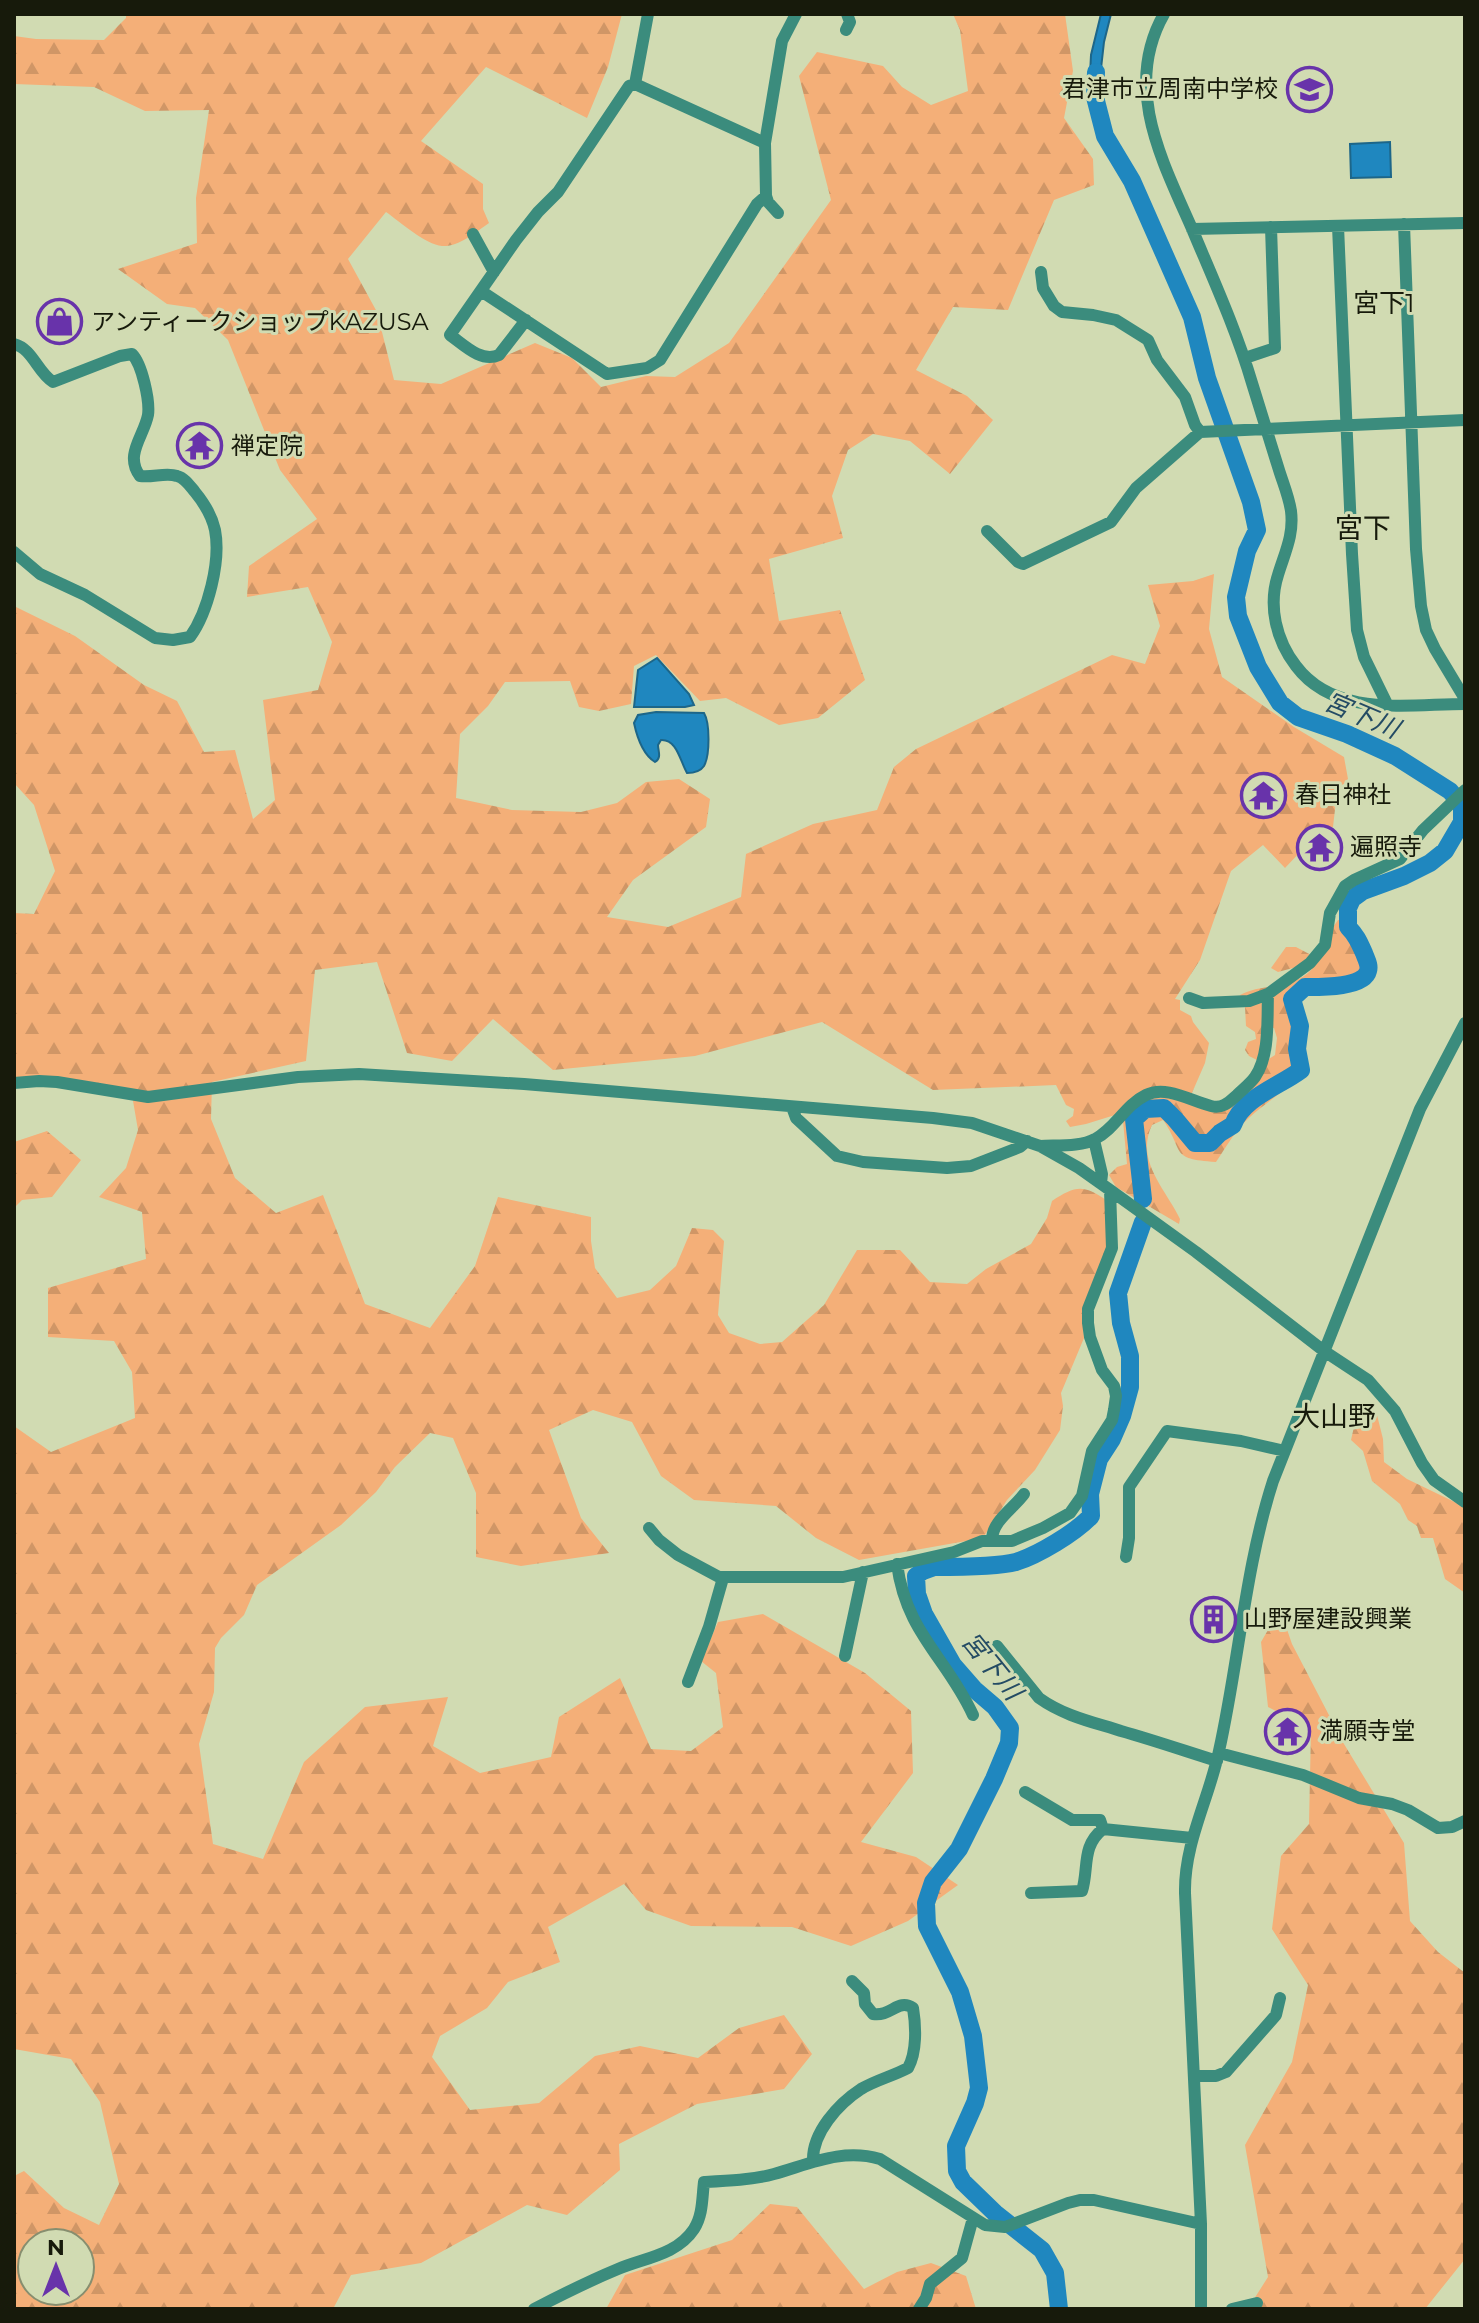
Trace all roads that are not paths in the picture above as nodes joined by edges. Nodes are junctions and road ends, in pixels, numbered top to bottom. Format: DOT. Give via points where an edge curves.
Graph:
graph roads {
  1 [pos="648,14"];
  2 [pos="796,14"];
  3 [pos="847,14"];
  4 [pos="1164,14"];
  5 [pos="846,30"];
  6 [pos="635,84"];
  7 [pos="765,143"];
  8 [pos="766,196"];
  9 [pos="778,213"];
  10 [pos="1465,223"];
  11 [pos="1404,224"];
  12 [pos="1338,226"];
  13 [pos="1271,227"];
  14 [pos="1192,229"];
  15 [pos="473,234"];
  16 [pos="494,272"];
  17 [pos="1041,272"];
  18 [pos="481,291"];
  19 [pos="526,320"];
  20 [pos="14,344"];
  21 [pos="1245,358"];
  22 [pos="1465,420"];
  23 [pos="1412,423"];
  24 [pos="1346,426"];
  25 [pos="1266,429"];
  26 [pos="1204,432"];
  27 [pos="987,531"];
  28 [pos="14,552"];
  29 [pos="1465,702"];
  30 [pos="1387,704"];
  31 [pos="1465,790"];
  32 [pos="1268,994"];
  33 [pos="1189,998"];
  34 [pos="1465,1023"];
  35 [pos="14,1083"];
  36 [pos="792,1107"];
  37 [pos="1094,1140"];
  38 [pos="1027,1141"];
  39 [pos="1040,1146"];
  40 [pos="1106,1186"];
  41 [pos="1324,1351"];
  42 [pos="1285,1451"];
  43 [pos="1024,1494"];
  44 [pos="1465,1502"];
  45 [pos="649,1528"];
  46 [pos="992,1540"];
  47 [pos="1126,1557"];
  48 [pos="897,1564"];
  49 [pos="863,1572"];
  50 [pos="723,1578"];
  51 [pos="997,1646"];
  52 [pos="845,1656"];
  53 [pos="688,1682"];
  54 [pos="973,1715"];
  55 [pos="1218,1757"];
  56 [pos="1025,1792"];
  57 [pos="1465,1821"];
  58 [pos="1103,1829"];
  59 [pos="1192,1838"];
  60 [pos="1031,1893"];
  61 [pos="852,1981"];
  62 [pos="1280,1998"];
  63 [pos="1194,2076"];
  64 [pos="813,2161"];
  65 [pos="973,2218"];
  66 [pos="1201,2224"];
  67 [pos="1257,2303"];
  68 [pos="534,2309"];
  69 [pos="919,2309"];
  70 [pos="1201,2309"];
  71 [pos="1232,2309"];
  1 -- 6 [label="street"];
  2 -- 7 [label="street" via="782,41"];
  3 -- 5 [label="street"];
  4 -- 14 [label="street" via="1147,58 1146,101"];
  6 -- 7 [label="street"];
  6 -- 16 [label="street"];
  7 -- 8 [label="street"];
  8 -- 9 [label="street"];
  8 -- 19 [label="street" via="653,366 607,374"];
  10 -- 11 [label="street"];
  11 -- 12 [label="street"];
  11 -- 23 [label="street"];
  12 -- 13 [label="street"];
  12 -- 24 [label="street"];
  13 -- 14 [label="street"];
  13 -- 21 [label="street" via="1275,348"];
  14 -- 21 [label="street"];
  15 -- 16 [label="street"];
  16 -- 18 [label="street"];
  17 -- 26 [label="street" via="1043,288 1062,312 1116,320 1148,340 1185,397 1195,425"];
  18 -- 19 [label="street"];
  18 -- 19 [label="street" via="450,335 483,358 499,355"];
  20 -- 28 [label="street" via="29,353 53,382 120,356 132,354 139,360 148,414 135,448 136,470 140,476 176,475 187,482 210,516 215,567 197,626 190,637 173,640 155,638 40,574"];
  21 -- 25 [label="street"];
  22 -- 23 [label="street"];
  23 -- 24 [label="street"];
  23 -- 29 [label="street" via="1421,606 1426,630"];
  24 -- 25 [label="street"];
  24 -- 30 [label="street" via="1357,630"];
  25 -- 26 [label="street"];
  25 -- 30 [label="street" via="1291,509 1290,542 1274,593 1279,636 1298,668 1324,691 1357,704"];
  26 -- 27 [label="street" via="1136,488 1111,522 1038,559 1018,562"];
  29 -- 30 [label="street"];
  31 -- 32 [label="street" via="1400,859 1345,886 1332,907 1323,950"];
  32 -- 33 [label="street" via="1242,1003"];
  32 -- 37 [label="street" via="1261,1064 1227,1104 1148,1094"];
  34 -- 41 [label="street" via="1420,1109"];
  35 -- 36 [label="street" via="57,1082 148,1097 359,1074"];
  36 -- 38 [label="street" via="972,1123"];
  36 -- 38 [label="street" via="796,1118 837,1156 863,1162 971,1166"];
  37 -- 39 [label="street"];
  37 -- 40 [label="street"];
  38 -- 39 [label="street"];
  39 -- 40 [label="street"];
  40 -- 41 [label="street"];
  40 -- 46 [label="street" via="1112,1248 1088,1309 1088,1323 1102,1370 1114,1386 1112,1420 1094,1444 1082,1496 1070,1513 1022,1538"];
  41 -- 42 [label="street"];
  41 -- 44 [label="street" via="1379,1391 1434,1480"];
  42 -- 47 [label="street" via="1167,1431 1129,1487"];
  42 -- 55 [label="street" via="1260,1522"];
  43 -- 46 [label="street" via="994,1526"];
  45 -- 50 [label="street" via="678,1555"];
  46 -- 48 [label="street"];
  48 -- 49 [label="street"];
  48 -- 54 [label="street" via="917,1628"];
  49 -- 50 [label="street" via="843,1577"];
  49 -- 52 [label="street"];
  50 -- 53 [label="street"];
  51 -- 55 [label="street" via="1046,1703 1103,1727"];
  55 -- 57 [label="street" via="1303,1775 1359,1798 1392,1804 1438,1828"];
  55 -- 59 [label="street"];
  56 -- 58 [label="street" via="1072,1820 1100,1820"];
  58 -- 59 [label="street"];
  58 -- 60 [label="street" via="1086,1857 1082,1891"];
  59 -- 63 [label="street" via="1185,1874"];
  61 -- 64 [label="street" via="873,2014 905,2004 913,2008 912,2060 908,2068 860,2090 838,2109 819,2136"];
  62 -- 63 [label="street" via="1276,2015 1226,2072"];
  63 -- 66 [label="street"];
  64 -- 65 [label="street" via="851,2155 880,2159"];
  64 -- 68 [label="street" via="760,2177 704,2182 701,2216 679,2245"];
  65 -- 66 [label="street" via="985,2225 1012,2225 1080,2200 1094,2200"];
  65 -- 69 [label="street" via="962,2258 930,2284"];
  66 -- 70 [label="street"];
  67 -- 71 [label="street"];
}
